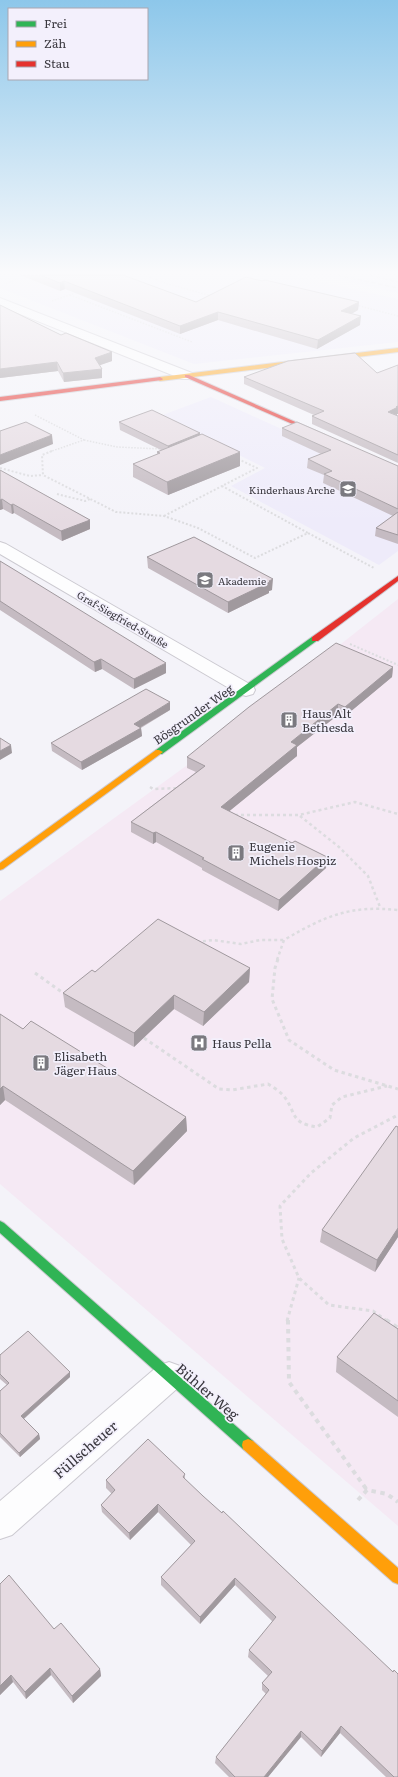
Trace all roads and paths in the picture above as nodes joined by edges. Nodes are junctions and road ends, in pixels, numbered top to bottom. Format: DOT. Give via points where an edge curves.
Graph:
graph roads {
  1 [pos="141,358"];
  2 [pos="333,358"];
  3 [pos="186,376"];
  4 [pos="0,399"];
  5 [pos="34,414"];
  6 [pos="84,440"];
  7 [pos="333,440"];
  8 [pos="162,449"];
  9 [pos="238,458"];
  10 [pos="0,468"];
  11 [pos="43,474"];
  12 [pos="222,486"];
  13 [pos="57,494"];
  14 [pos="91,499"];
  15 [pos="164,516"];
  16 [pos="308,534"];
  17 [pos="0,547"];
  18 [pos="397,579"];
  19 [pos="350,644"];
  20 [pos="398,665"];
  21 [pos="246,690"];
  22 [pos="126,776"];
  23 [pos="184,790"];
  24 [pos="230,812"];
  25 [pos="398,814"];
  26 [pos="300,816"];
  27 [pos="0,867"];
  28 [pos="380,907"];
  29 [pos="398,910"];
  30 [pos="284,940"];
  31 [pos="191,945"];
  32 [pos="35,973"];
  33 [pos="66,996"];
  34 [pos="144,1038"];
  35 [pos="388,1086"];
  36 [pos="398,1089"];
  37 [pos="398,1114"];
  38 [pos="0,1226"];
  39 [pos="299,1278"];
  40 [pos="398,1328"];
  41 [pos="169,1376"];
  42 [pos="367,1490"];
  43 [pos="398,1502"];
  44 [pos="0,1523"];
  45 [pos="339,1524"];
  46 [pos="398,1577"];
  1 -- 3 [label="street"];
  2 -- 3 [label="street"];
  3 -- 4 [label="street"];
  3 -- 7 [label="street"];
  5 -- 6 [label="path"];
  6 -- 8 [label="path" via="117,447"];
  6 -- 11 [label="path" via="42,455"];
  9 -- 12 [label="path" via="257,468"];
  10 -- 11 [label="path" via="30,476"];
  11 -- 14 [label="path"];
  12 -- 15 [label="path"];
  12 -- 16 [label="path"];
  13 -- 14 [label="path" via="85,501"];
  14 -- 15 [label="path" via="116,512"];
  15 -- 16 [label="path" via="198,528 255,558"];
  16 -- 18 [label="path"];
  17 -- 21 [label="street, Graf-Siegfried-Straße"];
  18 -- 21 [label="street, Bösgrunder Weg"];
  19 -- 20 [label="path"];
  21 -- 22 [label="street, Bösgrunder Weg"];
  22 -- 23 [label="path" via="153,789 178,787"];
  22 -- 27 [label="street, Bösgrunder Weg"];
  24 -- 26 [label="path" via="236,815"];
  25 -- 26 [label="path" via="355,802"];
  26 -- 28 [label="path" via="339,847 368,876"];
  28 -- 29 [label="path"];
  28 -- 30 [label="path" via="343,910 314,922"];
  30 -- 31 [label="path" via="260,940 241,944 214,940 195,942"];
  30 -- 35 [label="path" via="275,968 272,999 289,1040 334,1070"];
  32 -- 33 [label="path"];
  34 -- 35 [label="path" via="219,1089 232,1090 268,1084 283,1095 293,1114 303,1124 310,1126 317,1127 330,1118 332,1105 342,1097"];
  35 -- 36 [label="path"];
  37 -- 39 [label="path" via="354,1138 310,1173 280,1206 282,1239"];
  38 -- 41 [label="street, Bühler Weg"];
  39 -- 40 [label="path" via="329,1305 373,1311"];
  39 -- 42 [label="path" via="286,1322 289,1382"];
  41 -- 44 [label="street, Füllscheuer"];
  41 -- 45 [label="street, Bühler Weg"];
  42 -- 43 [label="path" via="387,1494"];
  42 -- 45 [label="path"];
  45 -- 46 [label="street, Bühler Weg"];
}
